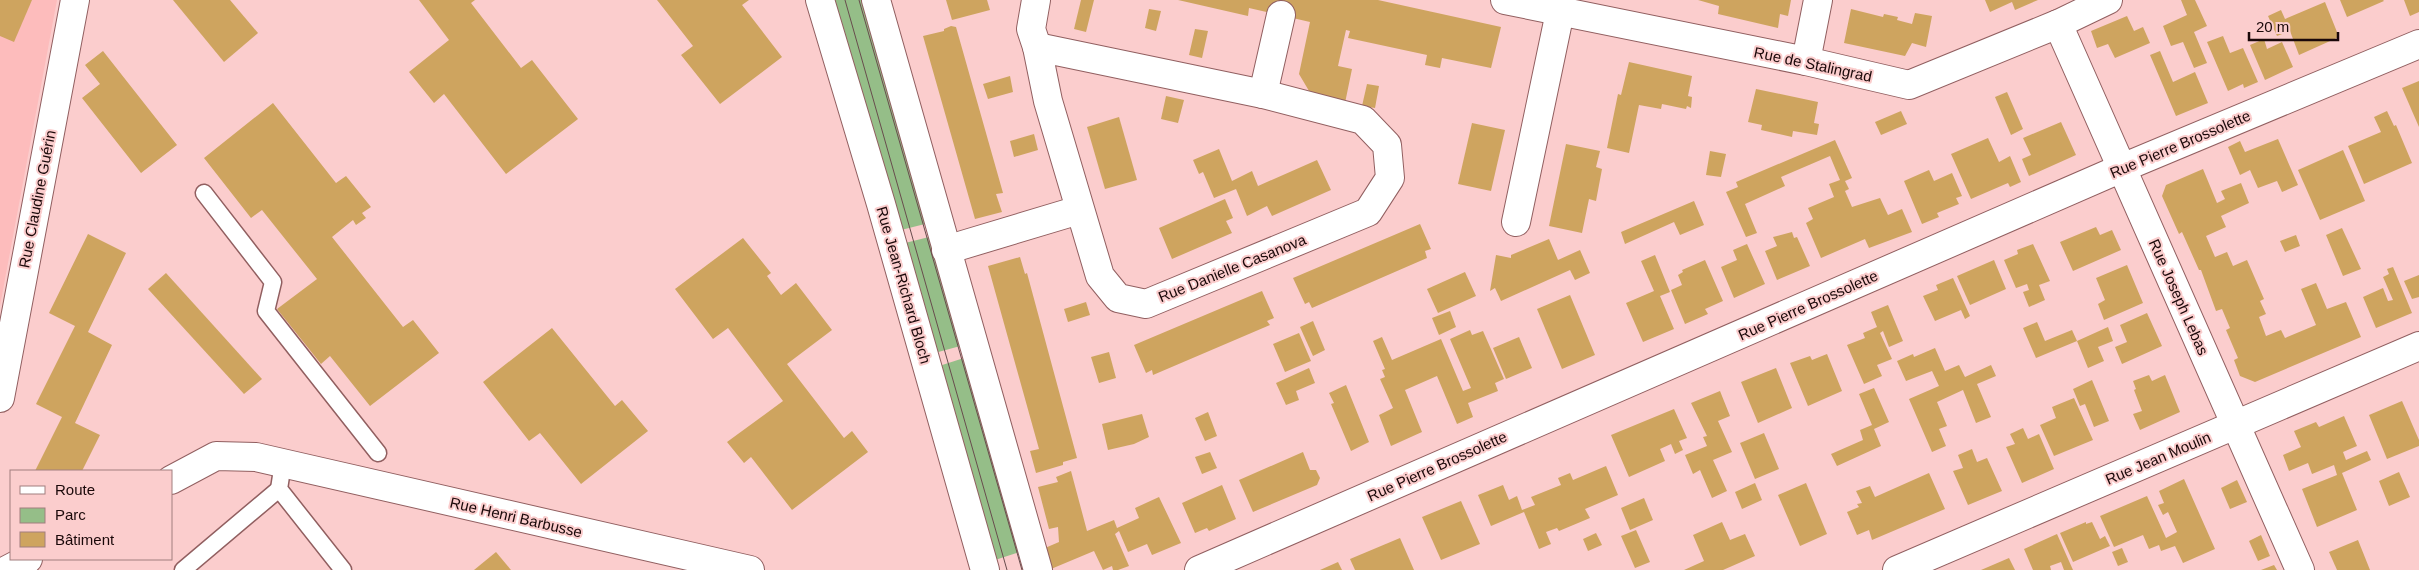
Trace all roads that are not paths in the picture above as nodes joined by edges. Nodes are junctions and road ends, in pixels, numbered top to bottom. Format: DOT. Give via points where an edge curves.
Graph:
graph roads {
  1 [pos="75,0"];
  2 [pos="820,0"];
  3 [pos="876,0"];
  4 [pos="1036,0"];
  5 [pos="1505,0"];
  6 [pos="1818,0"];
  7 [pos="2108,0"];
  8 [pos="1560,12"];
  9 [pos="1281,16"];
  10 [pos="2058,24"];
  11 [pos="2419,44"];
  12 [pos="1037,47"];
  13 [pos="1806,61"];
  14 [pos="1264,94"];
  15 [pos="2122,168"];
  16 [pos="204,193"];
  17 [pos="1080,210"];
  18 [pos="1516,222"];
  19 [pos="946,250"];
  20 [pos="2419,346"];
  21 [pos="0,398"];
  22 [pos="2235,425"];
  23 [pos="378,453"];
  24 [pos="281,476"];
  25 [pos="172,479"];
  26 [pos="26,560"];
  27 [pos="7,570"];
  28 [pos="183,570"];
  29 [pos="343,570"];
  30 [pos="750,570"];
  31 [pos="985,570"];
  32 [pos="1038,570"];
  33 [pos="1199,570"];
  34 [pos="1897,570"];
  35 [pos="2300,570"];
  1 -- 21 [label="street, Rue Claudine Guérin"];
  2 -- 31 [label="street, Rue Jean-Richard Bloch"];
  3 -- 19 [label="street"];
  4 -- 12 [label="street, Rue Danielle Casanova" via="1031,29"];
  5 -- 8 [label="street, Rue de Stalingrad"];
  6 -- 13 [label="street"];
  7 -- 10 [label="street, Rue de Stalingrad"];
  8 -- 13 [label="street, Rue de Stalingrad"];
  8 -- 18 [label="street"];
  9 -- 14 [label="street"];
  10 -- 13 [label="street, Rue de Stalingrad" via="1909,85"];
  10 -- 15 [label="street, Rue Joseph Lebas"];
  11 -- 15 [label="street, Rue Pierre Brossolette"];
  12 -- 14 [label="street, Rue Danielle Casanova"];
  12 -- 17 [label="street, Rue Danielle Casanova" via="1048,100"];
  14 -- 17 [label="street, Rue Danielle Casanova" via="1363,120 1387,145 1390,178 1368,212 1146,304 1118,298 1100,276"];
  15 -- 22 [label="street, Rue Joseph Lebas"];
  15 -- 33 [label="street, Rue Pierre Brossolette"];
  16 -- 23 [label="lane" via="273,282 266,311"];
  17 -- 19 [label="street"];
  19 -- 32 [label="street"];
  20 -- 22 [label="street, Rue Jean Moulin"];
  22 -- 34 [label="street, Rue Jean Moulin"];
  22 -- 35 [label="street, Rue Joseph Lebas"];
  24 -- 25 [label="street, Rue Henri Barbusse" via="256,457 216,456"];
  24 -- 28 [label="lane"];
  24 -- 29 [label="lane"];
  24 -- 30 [label="street, Rue Henri Barbusse"];
  26 -- 27 [label="street"];
}
